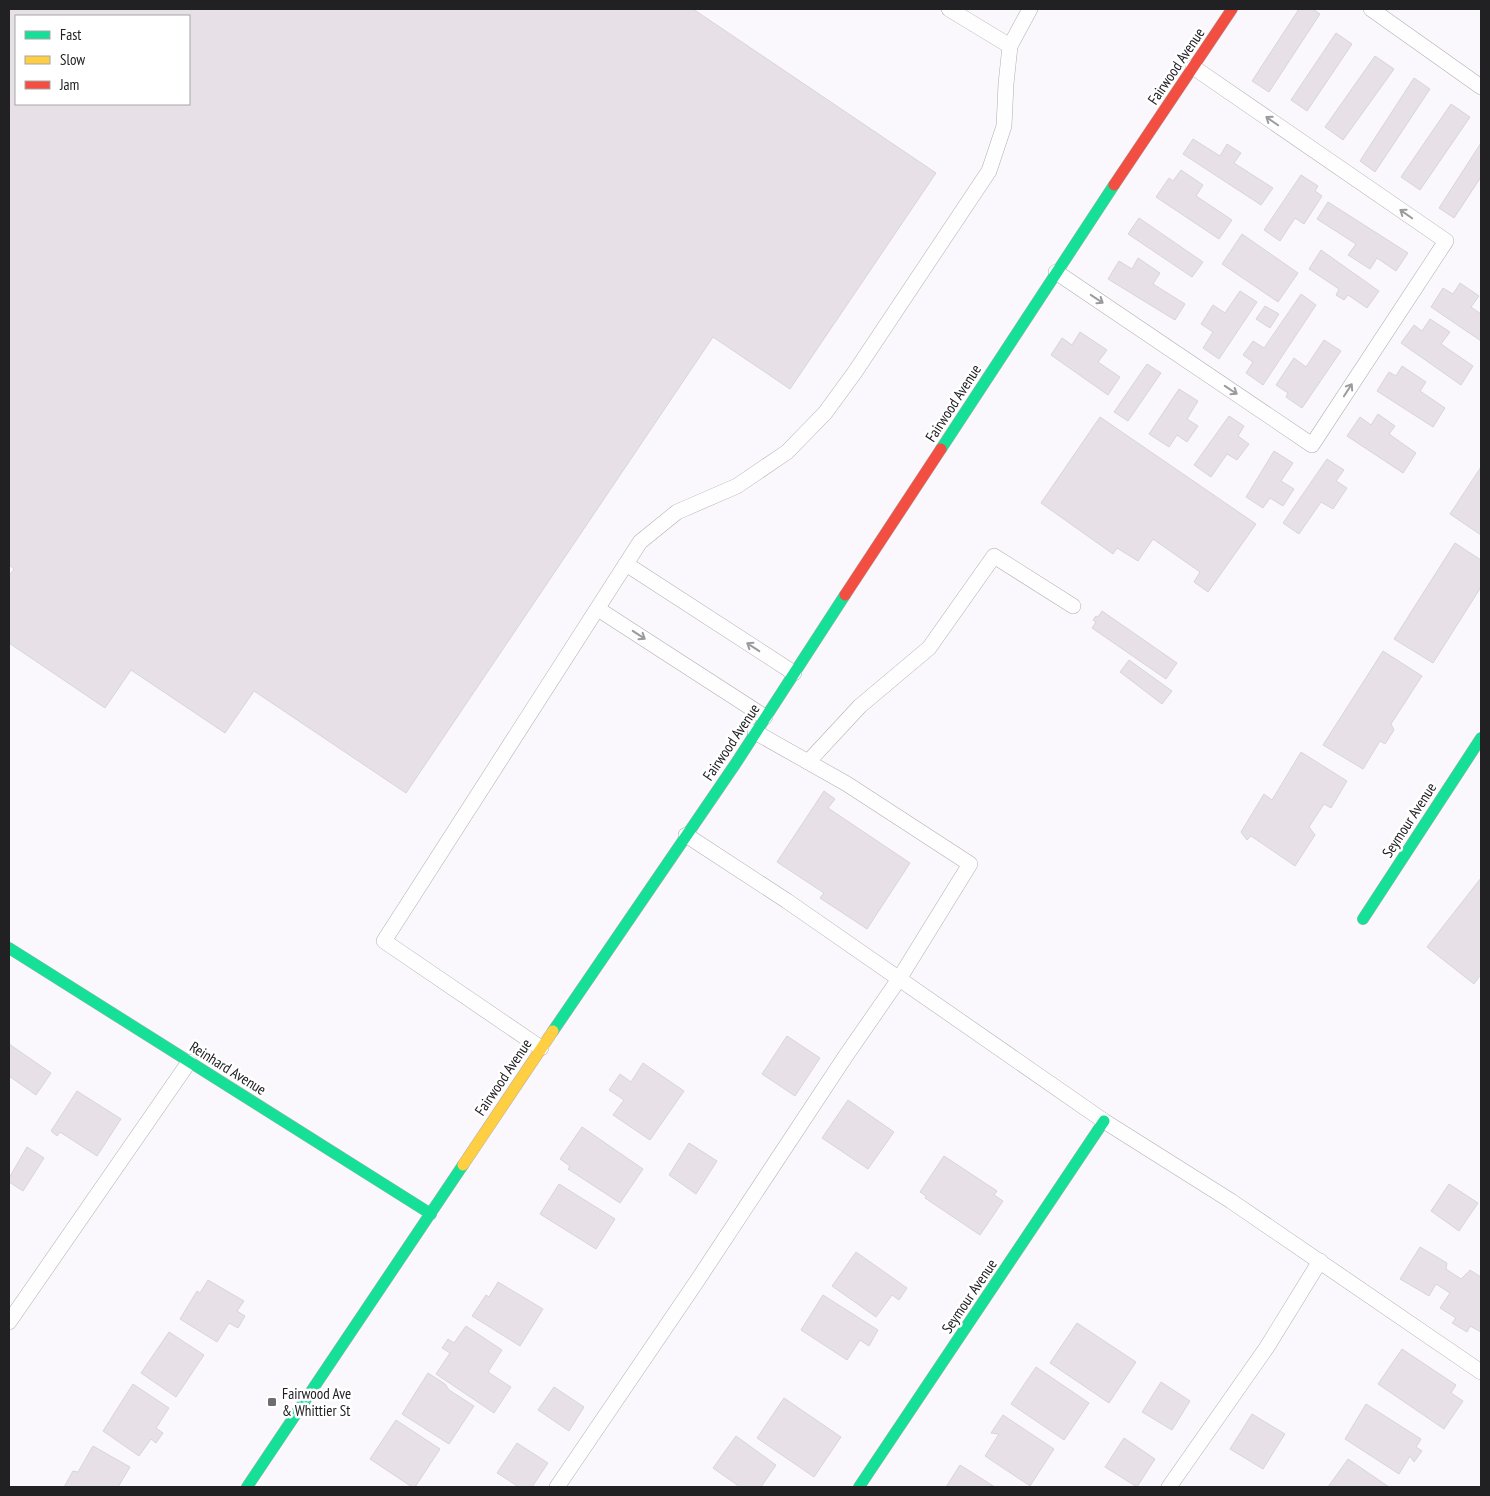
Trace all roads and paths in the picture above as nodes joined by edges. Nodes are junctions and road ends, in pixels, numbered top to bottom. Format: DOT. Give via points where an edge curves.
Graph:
graph roads {
  1 [pos="949,9"];
  2 [pos="1030,9"];
  3 [pos="1232,9"];
  4 [pos="1371,9"];
  5 [pos="1010,46"];
  6 [pos="1193,67"];
  7 [pos="1481,87"];
  8 [pos="1056,272"];
  9 [pos="626,564"];
  10 [pos="1073,606"];
  11 [pos="598,609"];
  12 [pos="794,673"];
  13 [pos="765,717"];
  14 [pos="755,732"];
  15 [pos="1481,738"];
  16 [pos="808,762"];
  17 [pos="686,835"];
  18 [pos="1362,918"];
  19 [pos="9,948"];
  20 [pos="899,979"];
  21 [pos="540,1048"];
  22 [pos="189,1062"];
  23 [pos="1104,1122"];
  24 [pos="431,1214"];
  25 [pos="1320,1261"];
  26 [pos="9,1322"];
  27 [pos="1481,1372"];
  28 [pos="247,1487"];
  29 [pos="557,1487"];
  30 [pos="859,1487"];
  31 [pos="1169,1487"];
  1 -- 5 [label="lane"];
  2 -- 5 [label="lane"];
  3 -- 6 [label="street, Fairwood Avenue"];
  4 -- 7 [label="lane"];
  5 -- 9 [label="lane" via="1004,126 989,171 850,379 825,412 787,452 737,486 677,512 640,542"];
  6 -- 8 [label="street, Fairwood Avenue"];
  8 -- 6 [label="lane, one-way" via="1312,445 1446,241"];
  8 -- 12 [label="street, Fairwood Avenue"];
  9 -- 11 [label="lane"];
  12 -- 9 [label="lane, one-way"];
  10 -- 16 [label="lane" via="994,556 928,648 860,706"];
  11 -- 13 [label="lane, one-way"];
  11 -- 21 [label="lane" via="384,941"];
  12 -- 13 [label="street, Fairwood Avenue"];
  13 -- 14 [label="street, Fairwood Avenue"];
  14 -- 16 [label="lane"];
  14 -- 17 [label="street, Fairwood Avenue"];
  15 -- 18 [label="street, Seymour Avenue"];
  16 -- 20 [label="lane" via="970,864"];
  17 -- 20 [label="lane"];
  17 -- 21 [label="street, Fairwood Avenue"];
  19 -- 22 [label="street, Reinhard Avenue"];
  20 -- 23 [label="lane"];
  20 -- 29 [label="lane"];
  21 -- 24 [label="street, Fairwood Avenue"];
  22 -- 24 [label="street, Reinhard Avenue"];
  22 -- 26 [label="lane"];
  23 -- 25 [label="lane"];
  23 -- 30 [label="street, Seymour Avenue"];
  24 -- 28 [label="street, Fairwood Avenue"];
  25 -- 27 [label="lane"];
  25 -- 31 [label="lane" via="1267,1347"];
}
